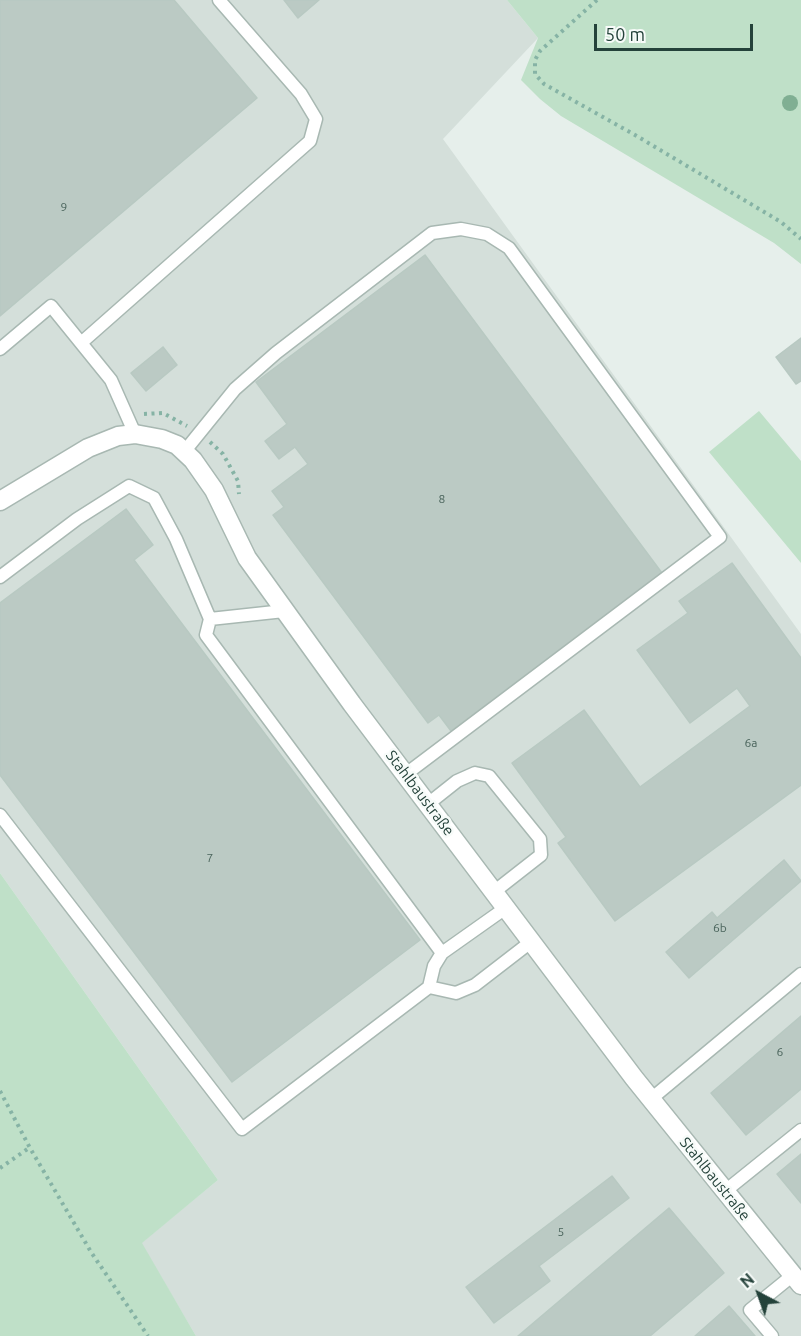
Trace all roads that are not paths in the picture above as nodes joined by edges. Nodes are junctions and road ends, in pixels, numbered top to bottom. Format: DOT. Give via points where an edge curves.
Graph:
graph roads {
  1 [pos="219,0"];
  2 [pos="81,343"];
  3 [pos="0,349"];
  4 [pos="135,434"];
  5 [pos="184,452"];
  6 [pos="0,501"];
  7 [pos="0,578"];
  8 [pos="284,611"];
  9 [pos="210,619"];
  10 [pos="406,774"];
  11 [pos="428,804"];
  12 [pos="0,815"];
  13 [pos="495,891"];
  14 [pos="507,907"];
  15 [pos="532,941"];
  16 [pos="442,953"];
  17 [pos="801,974"];
  18 [pos="429,987"];
  19 [pos="651,1099"];
  20 [pos="801,1130"];
  21 [pos="724,1192"];
  22 [pos="797,1280"];
  23 [pos="772,1336"];
  1 -- 2 [label="lane" via="301,94 316,119 310,141"];
  2 -- 3 [label="lane" via="51,306"];
  2 -- 4 [label="lane" via="111,380"];
  4 -- 5 [label="street, Stahlbaustraße" via="162,439"];
  4 -- 6 [label="street, Stahlbaustraße" via="88,448"];
  5 -- 8 [label="street, Stahlbaustraße" via="214,490 247,558"];
  5 -- 10 [label="lane" via="235,389 276,353 432,233 461,229 487,234 509,248 720,537"];
  7 -- 9 [label="lane" via="77,519 129,486 154,498"];
  8 -- 9 [label="lane"];
  8 -- 10 [label="street, Stahlbaustraße"];
  9 -- 16 [label="lane" via="207,636"];
  10 -- 11 [label="street, Stahlbaustraße"];
  11 -- 13 [label="street, Stahlbaustraße"];
  11 -- 13 [label="lane" via="457,781 475,773 489,776 540,839 541,855"];
  12 -- 18 [label="lane" via="242,1129"];
  13 -- 14 [label="street, Stahlbaustraße"];
  14 -- 15 [label="street, Stahlbaustraße"];
  14 -- 16 [label="lane"];
  15 -- 18 [label="lane" via="475,984 456,993"];
  15 -- 19 [label="street, Stahlbaustraße"];
  16 -- 18 [label="lane"];
  17 -- 19 [label="lane"];
  19 -- 21 [label="street, Stahlbaustraße"];
  20 -- 21 [label="lane"];
  21 -- 22 [label="street, Stahlbaustraße"];
  22 -- 23 [label="lane" via="750,1310"];
}
